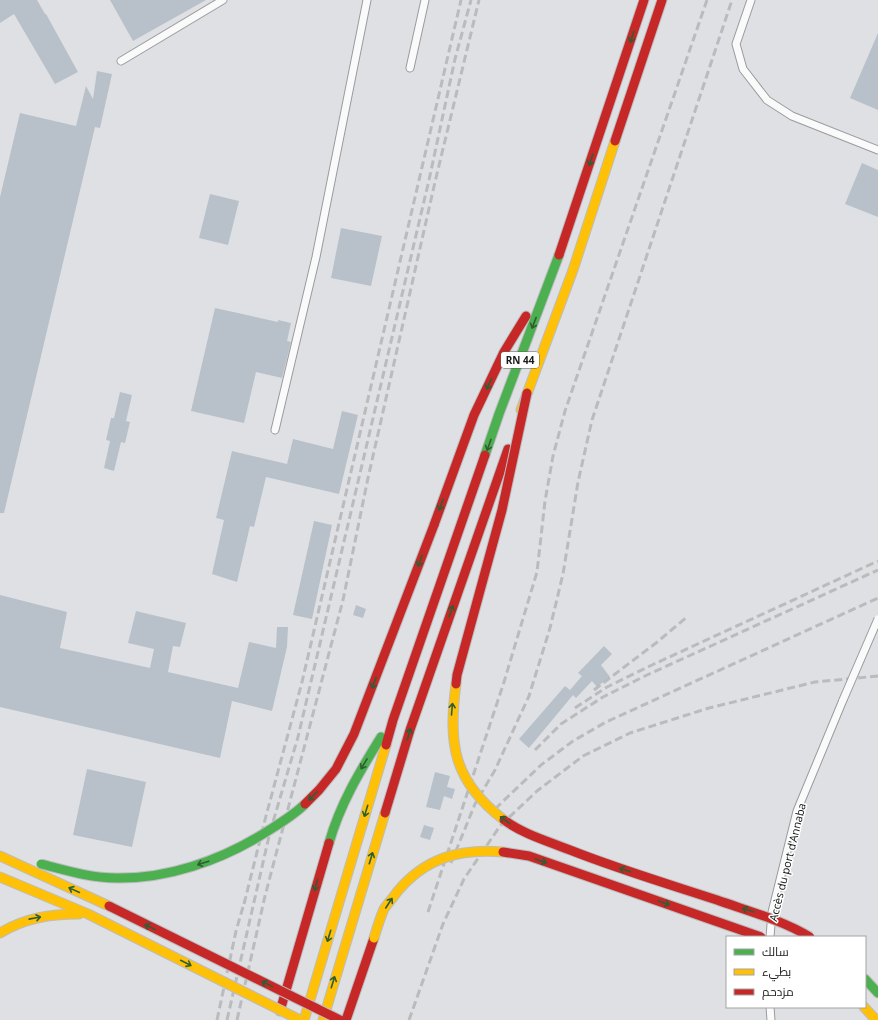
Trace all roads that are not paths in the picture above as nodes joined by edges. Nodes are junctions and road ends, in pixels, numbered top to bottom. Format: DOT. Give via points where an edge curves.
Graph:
graph roads {
  1 [pos="223,0"];
  2 [pos="367,0"];
  3 [pos="425,0"];
  4 [pos="644,0"];
  5 [pos="662,0"];
  6 [pos="751,0"];
  7 [pos="121,61"];
  8 [pos="410,68"];
  9 [pos="878,150"];
  10 [pos="556,265"];
  11 [pos="527,393"];
  12 [pos="275,430"];
  13 [pos="878,619"];
  14 [pos="393,720"];
  15 [pos="0,853"];
  16 [pos="0,856"];
  17 [pos="0,877"];
  18 [pos="88,914"];
  19 [pos="0,933"];
  20 [pos="758,936"];
  21 [pos="770,936"];
  22 [pos="808,936"];
  23 [pos="866,980"];
  24 [pos="878,993"];
  25 [pos="770,1008"];
  26 [pos="865,1008"];
  27 [pos="278,1020"];
  28 [pos="300,1020"];
  29 [pos="304,1020"];
  30 [pos="323,1020"];
  31 [pos="340,1020"];
  32 [pos="346,1020"];
  33 [pos="771,1020"];
  34 [pos="876,1020"];
  1 -- 7 [label="lane"];
  2 -- 12 [label="lane" via="316,257"];
  3 -- 8 [label="lane"];
  4 -- 10 [label="highway, RN 44, one-way"];
  5 -- 11 [label="highway" via="573,270"];
  6 -- 9 [label="lane" via="736,44 738,57 743,69 767,100 792,116"];
  10 -- 14 [label="highway, RN 44, one-way" via="499,414"];
  10 -- 15 [label="highway, one-way, bridge" via="504,352 474,415 354,734 336,769 320,790 297,812 242,847 184,869 152,876 107,877 75,873"];
  22 -- 11 [label="highway, one-way, bridge" via="759,914 603,863 528,834 490,809 466,781 454,746 452,713 457,675 502,510"];
  30 -- 11 [label="highway, one-way" via="410,730"];
  13 -- 21 [label="lane, Accès du port d'Annaba, bridge" via="797,811 772,912"];
  14 -- 27 [label="highway, one-way" via="359,772 340,809"];
  14 -- 29 [label="highway, one-way"];
  31 -- 16 [label="highway, one-way, bridge"];
  17 -- 18 [label="highway"];
  19 -- 18 [label="highway, one-way" via="31,918 58,914"];
  18 -- 28 [label="highway, one-way, bridge"];
  32 -- 20 [label="highway, one-way, bridge" via="383,912 393,896 422,868 440,858 461,852 479,850 528,856"];
  23 -- 24 [label="highway"];
  25 -- 33 [label="lane"];
  26 -- 34 [label="highway"];
}
